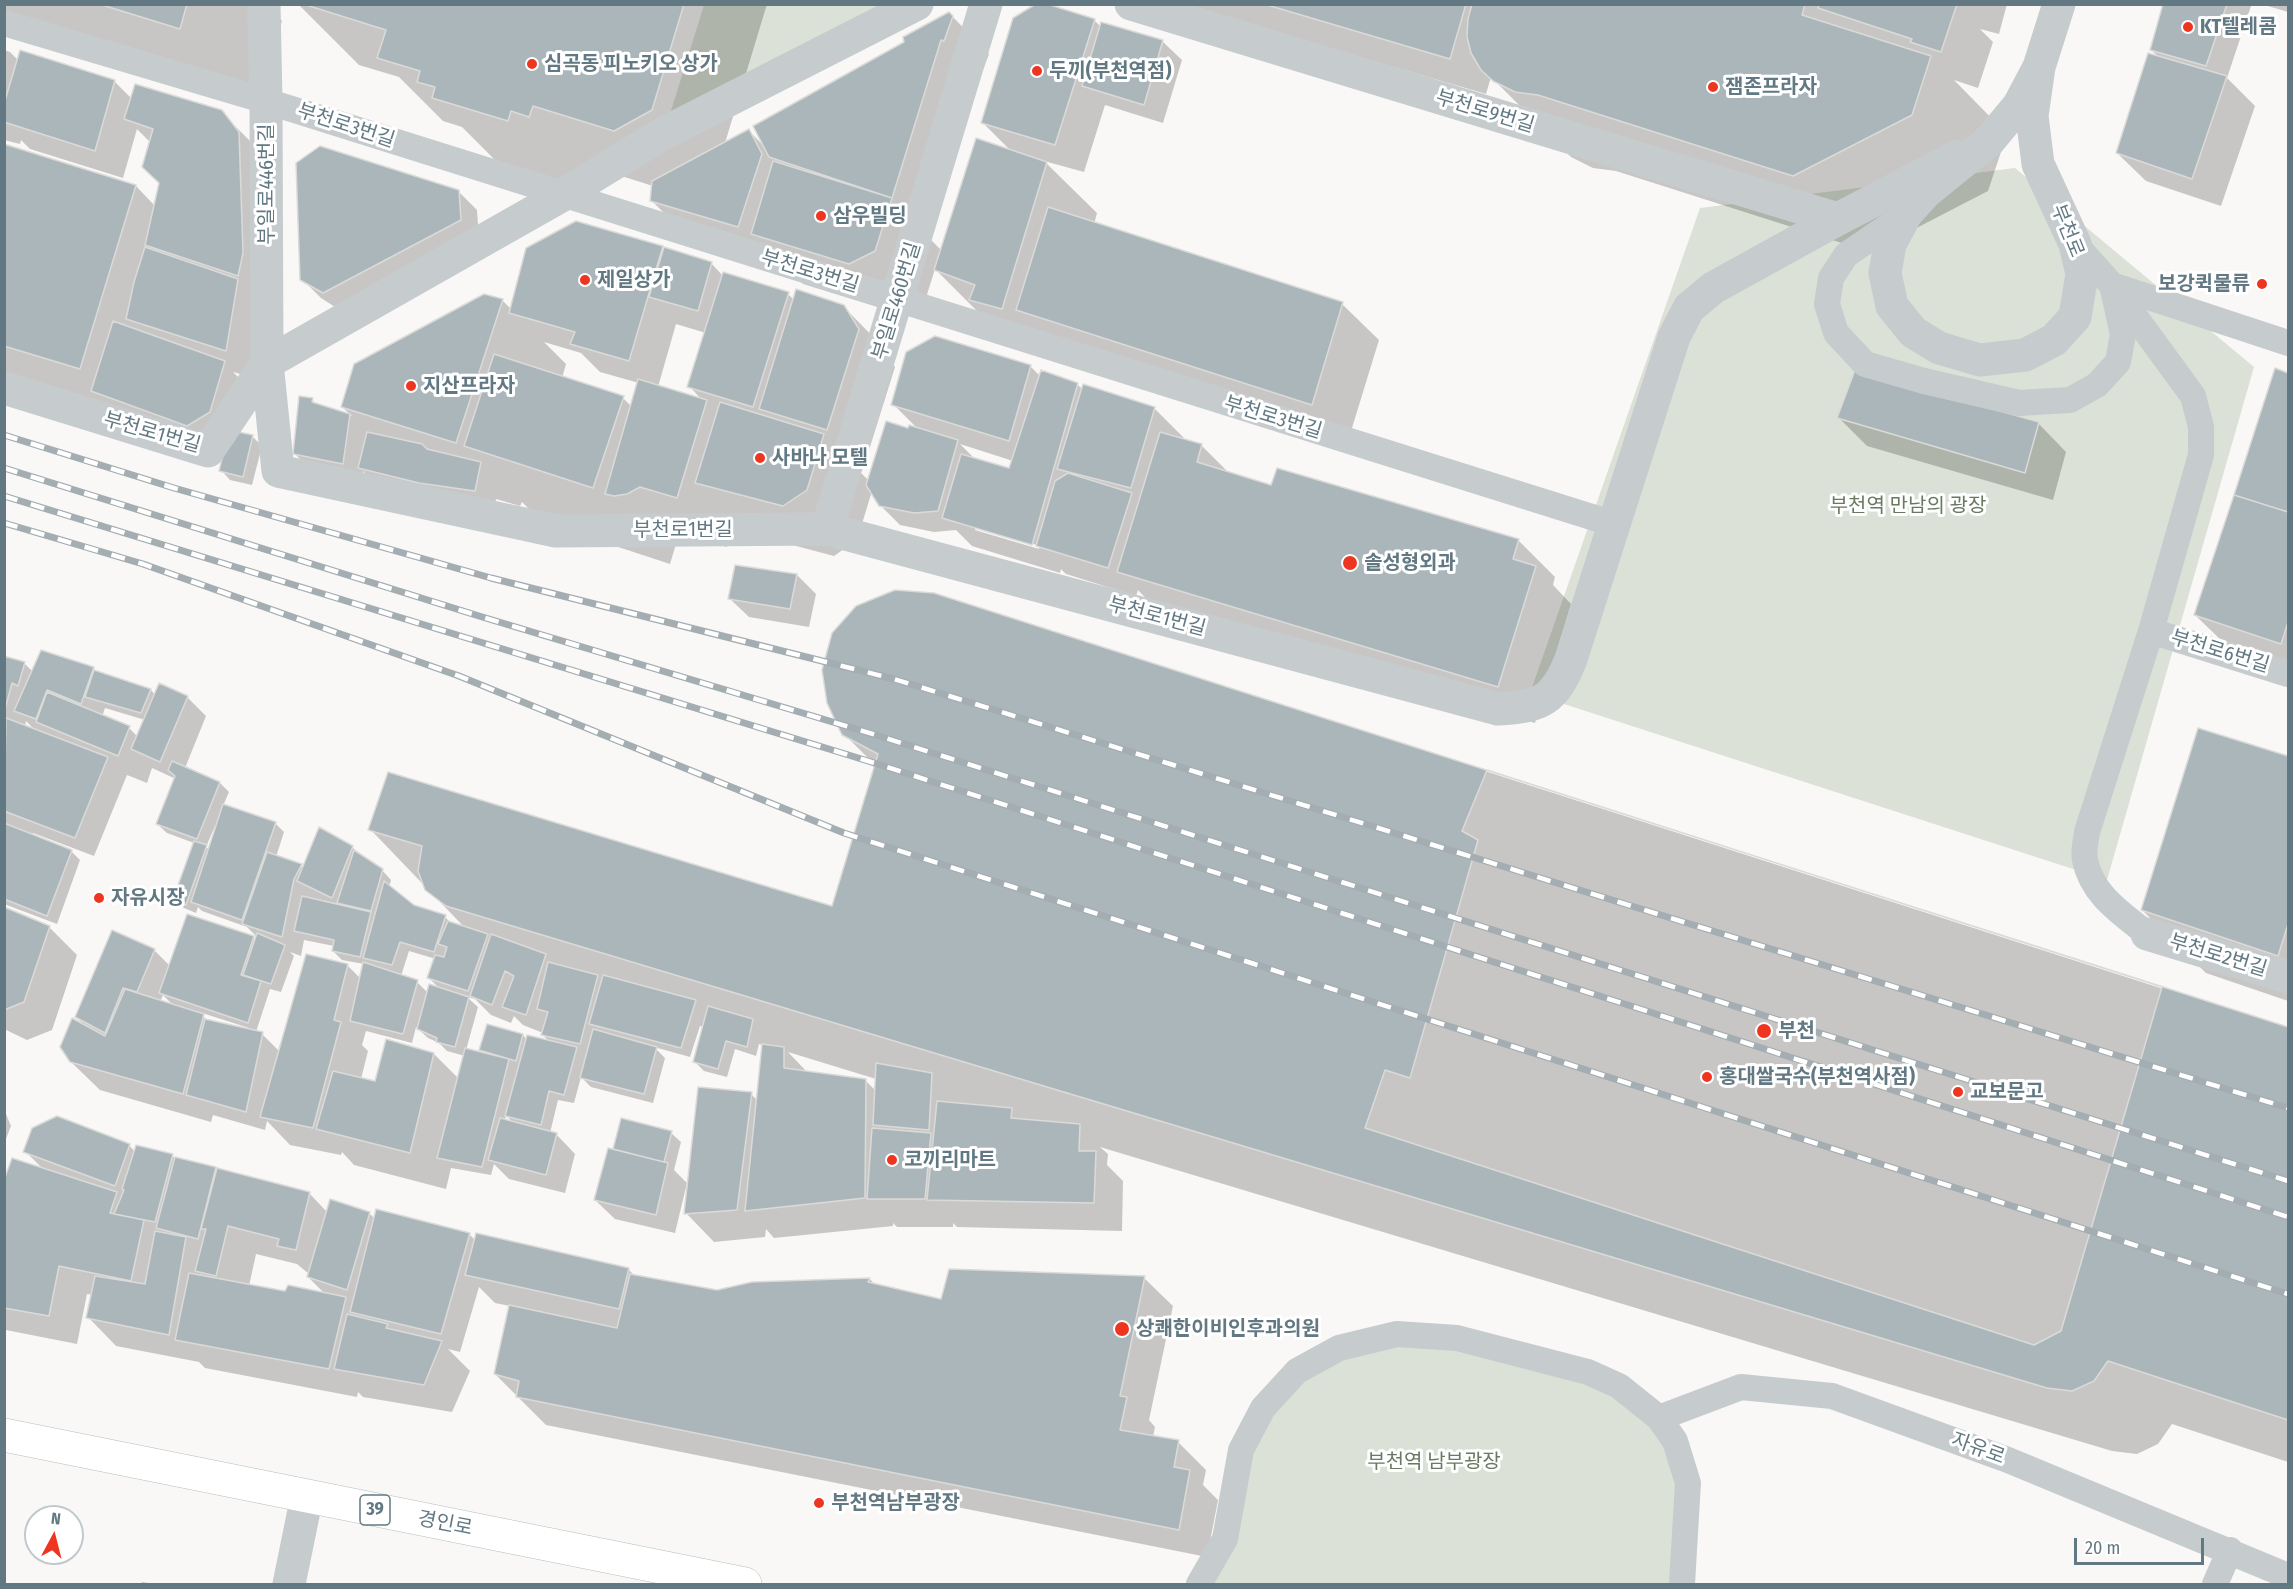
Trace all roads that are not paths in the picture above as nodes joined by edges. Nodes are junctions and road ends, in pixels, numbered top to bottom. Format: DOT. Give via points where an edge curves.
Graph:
graph roads {
  1 [pos="264,4"];
  2 [pos="918,4"];
  3 [pos="986,4"];
  4 [pos="1131,4"];
  5 [pos="2059,4"];
  6 [pos="4,22"];
  7 [pos="2039,67"];
  8 [pos="266,101"];
  9 [pos="1989,141"];
  10 [pos="563,195"];
  11 [pos="1906,214"];
  12 [pos="1838,219"];
  13 [pos="2075,244"];
  14 [pos="2112,285"];
  15 [pos="898,300"];
  16 [pos="2289,342"];
  17 [pos="267,363"];
  18 [pos="4,388"];
  19 [pos="1614,525"];
  20 [pos="827,529"];
  21 [pos="2151,631"];
  22 [pos="2289,674"];
  23 [pos="2147,934"];
  24 [pos="2289,977"];
  25 [pos="1659,1418"];
  26 [pos="4,1435"];
  27 [pos="307,1496"];
  28 [pos="2230,1551"];
  29 [pos="2289,1576"];
  30 [pos="289,1584"];
  31 [pos="745,1584"];
  32 [pos="1199,1584"];
  33 [pos="1682,1584"];
  34 [pos="2215,1584"];
  1 -- 8 [label="street, 부일로446번길"];
  2 -- 10 [label="street" via="664,133"];
  3 -- 15 [label="street, 부일로460번길"];
  4 -- 12 [label="street, 부천로9번길"];
  5 -- 7 [label="street, 부천로"];
  6 -- 8 [label="lane, 부천로3번길"];
  7 -- 9 [label="street, 부천로" via="2019,105"];
  7 -- 13 [label="street, 부천로" via="2032,116 2038,164"];
  8 -- 10 [label="lane, 부천로3번길"];
  8 -- 17 [label="street, 부일로446번길"];
  9 -- 11 [label="street, 부천로" via="1926,192"];
  9 -- 12 [label="street"];
  10 -- 15 [label="lane, 부천로3번길"];
  10 -- 17 [label="street"];
  11 -- 13 [label="street, 부천로" via="1890,244 1885,273 1892,306 1913,332 1940,348 1980,360 2025,355 2054,340 2075,317 2082,274"];
  11 -- 14 [label="lane" via="1846,255 1831,278 1827,304 1836,333 1865,364 2019,403 2070,400 2097,385 2118,362 2123,334"];
  12 -- 19 [label="street" via="1713,288 1689,308 1674,337"];
  13 -- 14 [label="lane"];
  14 -- 16 [label="lane"];
  14 -- 21 [label="lane" via="2193,396 2201,427 2201,455"];
  15 -- 19 [label="lane, 부천로3번길"];
  15 -- 20 [label="street, 부일로460번길"];
  17 -- 18 [label="street, 부천로1번길" via="208,451"];
  17 -- 20 [label="street, 부천로1번길" via="278,471 556,531"];
  19 -- 20 [label="street, 부천로1번길" via="1562,681 1538,704 1498,709"];
  21 -- 22 [label="lane, 부천로6번길"];
  21 -- 23 [label="lane" via="2087,832 2085,858 2093,885 2108,903"];
  23 -- 24 [label="street, 부천로2번길"];
  25 -- 28 [label="lane, 자유로" via="1741,1387 1832,1396 2008,1460"];
  25 -- 32 [label="lane" via="1619,1386 1594,1374 1457,1338 1397,1334 1339,1347 1297,1371 1263,1408 1241,1450 1224,1539"];
  25 -- 33 [label="lane" via="1675,1441 1688,1483"];
  26 -- 27 [label="main road, 경인로 / 39"];
  27 -- 30 [label="street"];
  27 -- 31 [label="main road, 경인로 / 39"];
  28 -- 29 [label="lane, 자유로"];
  28 -- 34 [label="lane"];
}
